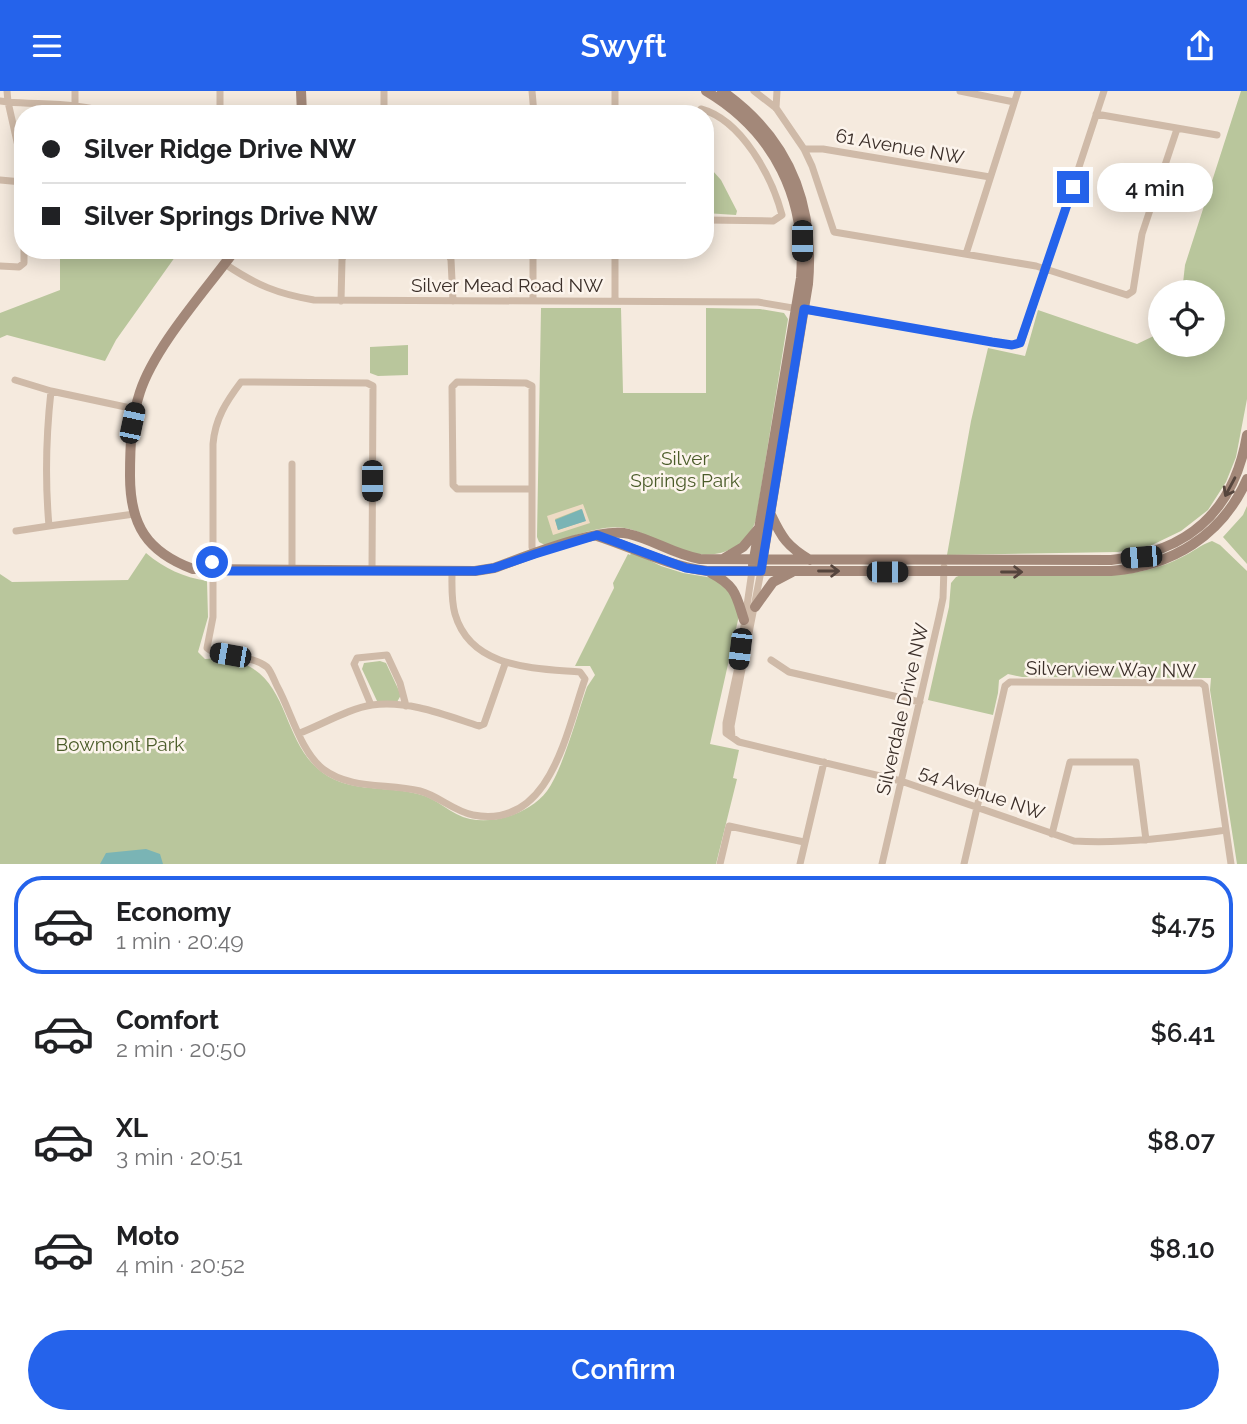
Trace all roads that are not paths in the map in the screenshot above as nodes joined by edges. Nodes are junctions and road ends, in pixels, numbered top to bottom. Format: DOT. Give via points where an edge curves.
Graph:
graph roads {
  1 [pos="7,91"];
  2 [pos="706,91"];
  3 [pos="722,91"];
  4 [pos="754,91"];
  5 [pos="777,91"];
  6 [pos="960,91"];
  7 [pos="1018,91"];
  8 [pos="1104,91"];
  9 [pos="4,102"];
  10 [pos="1014,102"];
  11 [pos="57,105"];
  12 [pos="776,108"];
  13 [pos="714,114"];
  14 [pos="1096,114"];
  15 [pos="1177,129"];
  16 [pos="1217,135"];
  17 [pos="14,136"];
  18 [pos="804,149"];
  19 [pos="990,177"];
  20 [pos="714,220"];
  21 [pos="965,254"];
  22 [pos="24,259"];
  23 [pos="229,259"];
  24 [pos="342,259"];
  25 [pos="451,259"];
  26 [pos="533,259"];
  27 [pos="615,259"];
  28 [pos="225,264"];
  29 [pos="0,266"];
  30 [pos="1045,269"];
  31 [pos="341,301"];
  32 [pos="453,301"];
  33 [pos="533,301"];
  34 [pos="615,301"];
  35 [pos="800,308"];
  36 [pos="15,380"];
  37 [pos="51,391"];
  38 [pos="135,409"];
  39 [pos="1247,435"];
  40 [pos="292,464"];
  41 [pos="1247,479"];
  42 [pos="532,489"];
  43 [pos="134,514"];
  44 [pos="771,514"];
  45 [pos="49,526"];
  46 [pos="759,528"];
  47 [pos="16,531"];
  48 [pos="597,535"];
  49 [pos="535,554"];
  50 [pos="722,560"];
  51 [pos="810,560"];
  52 [pos="944,560"];
  53 [pos="758,566"];
  54 [pos="292,570"];
  55 [pos="212,571"];
  56 [pos="372,571"];
  57 [pos="452,571"];
  58 [pos="707,571"];
  59 [pos="793,571"];
  60 [pos="944,572"];
  61 [pos="755,607"];
  62 [pos="744,620"];
  63 [pos="771,660"];
  64 [pos="505,664"];
  65 [pos="920,702"];
  66 [pos="371,705"];
  67 [pos="405,706"];
  68 [pos="300,733"];
  69 [pos="732,737"];
  70 [pos="824,762"];
  71 [pos="901,781"];
  72 [pos="977,808"];
  73 [pos="1226,830"];
  74 [pos="1052,834"];
  75 [pos="1146,840"];
  76 [pos="804,842"];
  77 [pos="720,864"];
  78 [pos="800,864"];
  79 [pos="882,864"];
  80 [pos="964,864"];
  81 [pos="1231,864"];
  1 -- 9 [label="street"];
  2 -- 35 [label="street" via="751,125 789,183 802,241"];
  3 -- 35 [label="street" via="761,124 797,183 810,237 810,269"];
  4 -- 12 [label="street"];
  5 -- 12 [label="street"];
  6 -- 10 [label="street"];
  7 -- 10 [label="street"];
  8 -- 14 [label="street"];
  9 -- 11 [label="street"];
  9 -- 17 [label="street"];
  10 -- 19 [label="street"];
  12 -- 18 [label="street"];
  13 -- 20 [label="street" via="751,149 777,195 782,215 773,221"];
  14 -- 15 [label="street"];
  14 -- 30 [label="street"];
  15 -- 16 [label="street"];
  15 -- 30 [label="street" via="1142,235 1133,291 1127,295"];
  18 -- 19 [label="street, 61 Avenue NW"];
  18 -- 21 [label="street" via="834,232"];
  19 -- 21 [label="street"];
  21 -- 30 [label="street"];
  22 -- 29 [label="street" via="19,267"];
  23 -- 28 [label="street"];
  24 -- 31 [label="street"];
  25 -- 32 [label="street"];
  26 -- 33 [label="street"];
  27 -- 34 [label="street"];
  28 -- 31 [label="street, Silver Mead Road NW" via="285,295"];
  28 -- 38 [label="street" via="162,348"];
  30 -- 35 [label="street, Silver Mead Road NW" via="1020,343 1012,345"];
  31 -- 32 [label="street, Silver Mead Road NW"];
  32 -- 33 [label="street, Silver Mead Road NW"];
  33 -- 34 [label="street, Silver Mead Road NW"];
  34 -- 35 [label="street, Silver Mead Road NW" via="758,302"];
  35 -- 44 [label="street"];
  35 -- 46 [label="street"];
  36 -- 37 [label="street"];
  37 -- 38 [label="street"];
  37 -- 45 [label="street" via="47,421"];
  38 -- 43 [label="street" via="130,446"];
  39 -- 52 [label="street, one-way" via="1231,486 1213,513 1196,530 1162,550 1111,560"];
  40 -- 54 [label="street"];
  60 -- 41 [label="street, one-way" via="1111,572 1152,565 1209,533 1229,511"];
  42 -- 42 [label="street" via="533,386 457,382 452,387 453,485 457,489"];
  42 -- 49 [label="street"];
  43 -- 45 [label="street"];
  43 -- 55 [label="street" via="159,553 193,569"];
  44 -- 51 [label="street" via="783,540"];
  44 -- 53 [label="street"];
  45 -- 47 [label="street"];
  46 -- 50 [label="street" via="743,547"];
  46 -- 53 [label="street"];
  48 -- 49 [label="street"];
  48 -- 50 [label="street" via="627,533 682,556"];
  48 -- 58 [label="street" via="673,564"];
  49 -- 57 [label="street" via="494,568"];
  50 -- 53 [label="street"];
  51 -- 52 [label="street"];
  51 -- 53 [label="street"];
  52 -- 60 [label="street, Silverdale Drive NW"];
  53 -- 58 [label="street"];
  53 -- 59 [label="street"];
  53 -- 61 [label="street"];
  53 -- 62 [label="street"];
  54 -- 55 [label="street"];
  54 -- 56 [label="street"];
  55 -- 56 [label="street" via="215,425 241,382 373,386"];
  55 -- 68 [label="street" via="207,647 267,668"];
  56 -- 57 [label="street"];
  57 -- 64 [label="street" via="452,600 462,629 472,643"];
  58 -- 62 [label="street" via="732,587"];
  59 -- 60 [label="street, one-way"];
  59 -- 61 [label="street" via="773,582"];
  60 -- 65 [label="street, Silverdale Drive NW" via="943,598"];
  61 -- 69 [label="street"];
  62 -- 69 [label="street" via="726,723 726,733"];
  63 -- 65 [label="street" via="789,672"];
  64 -- 67 [label="street" via="484,724"];
  64 -- 68 [label="street" via="580,672 585,679 553,772 538,794 510,813 473,815 427,793 344,781 308,754"];
  65 -- 71 [label="street, Silverdale Drive NW"];
  66 -- 67 [label="street"];
  66 -- 67 [label="street" via="354,664 357,658 387,655"];
  66 -- 68 [label="street"];
  69 -- 70 [label="street, 54 Avenue NW"];
  70 -- 71 [label="street, 54 Avenue NW"];
  70 -- 76 [label="street"];
  71 -- 72 [label="street, 54 Avenue NW"];
  71 -- 79 [label="street, Silverdale Drive NW"];
  72 -- 73 [label="street, Silverview Way NW" via="1005,686 1010,682 1201,683"];
  72 -- 74 [label="street, 54 Avenue NW"];
  72 -- 80 [label="street"];
  73 -- 75 [label="street, 54 Avenue NW"];
  73 -- 81 [label="street, Silverview Way NW"];
  74 -- 75 [label="street, 54 Avenue NW" via="1098,843"];
  74 -- 75 [label="street" via="1070,762 1136,762"];
  76 -- 77 [label="street" via="729,825"];
  76 -- 78 [label="street"];
}
